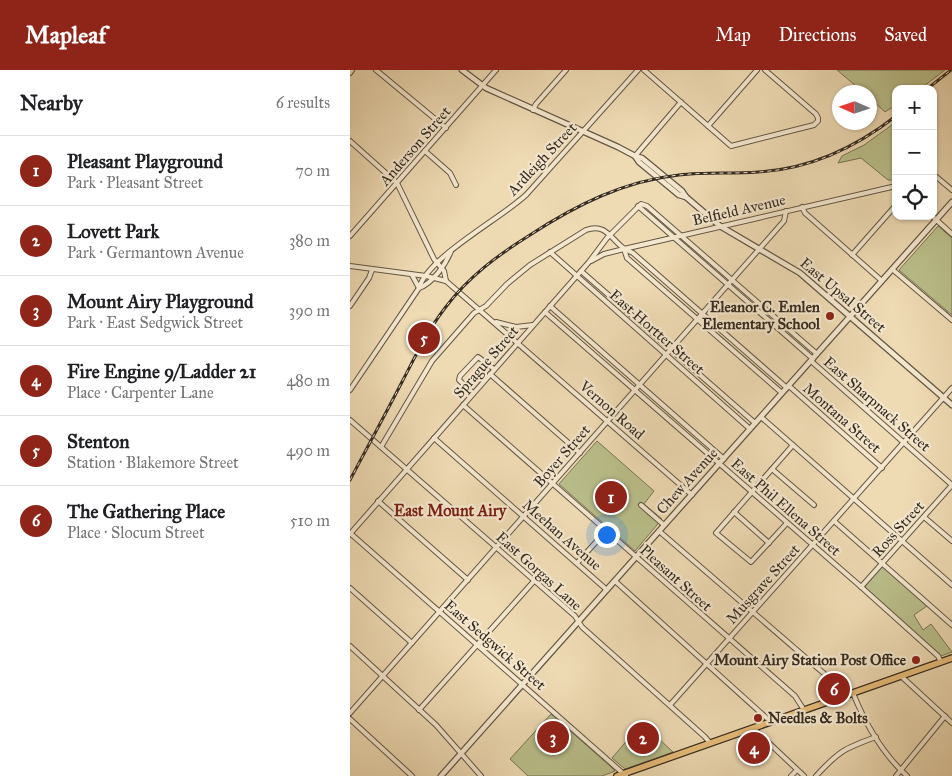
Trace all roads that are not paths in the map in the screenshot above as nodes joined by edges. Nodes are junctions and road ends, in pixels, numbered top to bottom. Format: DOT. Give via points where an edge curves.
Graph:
graph roads {
  1 [pos="376,70"];
  2 [pos="462,70"];
  3 [pos="496,70"];
  4 [pos="566,70"];
  5 [pos="638,70"];
  6 [pos="644,70"];
  7 [pos="757,70"];
  8 [pos="765,70"];
  9 [pos="482,86"];
  10 [pos="681,102"];
  11 [pos="533,110"];
  12 [pos="708,126"];
  13 [pos="446,128"];
  14 [pos="584,132"];
  15 [pos="350,141"];
  16 [pos="425,151"];
  17 [pos="635,156"];
  18 [pos="934,175"];
  19 [pos="397,183"];
  20 [pos="456,185"];
  21 [pos="892,187"];
  22 [pos="952,190"];
  23 [pos="952,202"];
  24 [pos="638,206"];
  25 [pos="802,207"];
  26 [pos="892,210"];
  27 [pos="786,211"];
  28 [pos="937,219"];
  29 [pos="936,220"];
  30 [pos="720,226"];
  31 [pos="350,228"];
  32 [pos="355,231"];
  33 [pos="952,234"];
  34 [pos="681,235"];
  35 [pos="350,236"];
  36 [pos="611,236"];
  37 [pos="674,237"];
  38 [pos="624,249"];
  39 [pos="759,249"];
  40 [pos="452,251"];
  41 [pos="550,252"];
  42 [pos="852,255"];
  43 [pos="589,262"];
  44 [pos="437,263"];
  45 [pos="350,266"];
  46 [pos="441,268"];
  47 [pos="892,269"];
  48 [pos="372,270"];
  49 [pos="581,271"];
  50 [pos="411,274"];
  51 [pos="426,276"];
  52 [pos="576,276"];
  53 [pos="433,277"];
  54 [pos="732,280"];
  55 [pos="446,281"];
  56 [pos="882,281"];
  57 [pos="728,284"];
  58 [pos="419,288"];
  59 [pos="350,306"];
  60 [pos="550,306"];
  61 [pos="480,310"];
  62 [pos="545,312"];
  63 [pos="702,314"];
  64 [pos="850,316"];
  65 [pos="697,319"];
  66 [pos="492,320"];
  67 [pos="952,320"];
  68 [pos="533,325"];
  69 [pos="518,343"];
  70 [pos="671,349"];
  71 [pos="666,355"];
  72 [pos="813,358"];
  73 [pos="494,369"];
  74 [pos="490,374"];
  75 [pos="640,385"];
  76 [pos="788,387"];
  77 [pos="952,388"];
  78 [pos="350,390"];
  79 [pos="635,390"];
  80 [pos="473,393"];
  81 [pos="782,393"];
  82 [pos="944,398"];
  83 [pos="463,405"];
  84 [pos="952,405"];
  85 [pos="761,417"];
  86 [pos="350,420"];
  87 [pos="607,421"];
  88 [pos="755,423"];
  89 [pos="750,429"];
  90 [pos="434,438"];
  91 [pos="904,442"];
  92 [pos="793,445"];
  93 [pos="381,447"];
  94 [pos="580,453"];
  95 [pos="724,458"];
  96 [pos="719,464"];
  97 [pos="882,468"];
  98 [pos="406,469"];
  99 [pos="772,469"];
  100 [pos="552,484"];
  101 [pos="952,485"];
  102 [pos="752,492"];
  103 [pos="692,495"];
  104 [pos="854,498"];
  105 [pos="378,501"];
  106 [pos="640,505"];
  107 [pos="814,505"];
  108 [pos="734,512"];
  109 [pos="524,517"];
  110 [pos="924,517"];
  111 [pos="834,521"];
  112 [pos="787,523"];
  113 [pos="664,525"];
  114 [pos="606,531"];
  115 [pos="659,531"];
  116 [pos="350,533"];
  117 [pos="903,541"];
  118 [pos="952,541"];
  119 [pos="769,543"];
  120 [pos="813,545"];
  121 [pos="496,548"];
  122 [pos="636,557"];
  123 [pos="577,563"];
  124 [pos="882,564"];
  125 [pos="468,580"];
  126 [pos="534,581"];
  127 [pos="615,581"];
  128 [pos="952,585"];
  129 [pos="861,587"];
  130 [pos="350,588"];
  131 [pos="607,590"];
  132 [pos="440,612"];
  133 [pos="753,612"];
  134 [pos="579,622"];
  135 [pos="952,625"];
  136 [pos="729,639"];
  137 [pos="412,643"];
  138 [pos="477,644"];
  139 [pos="350,646"];
  140 [pos="952,658"];
  141 [pos="941,662"];
  142 [pos="707,663"];
  143 [pos="383,676"];
  144 [pos="901,676"];
  145 [pos="523,684"];
  146 [pos="854,693"];
  147 [pos="846,696"];
  148 [pos="670,705"];
  149 [pos="419,710"];
  150 [pos="804,710"];
  151 [pos="350,712"];
  152 [pos="945,716"];
  153 [pos="350,719"];
  154 [pos="771,722"];
  155 [pos="952,723"];
  156 [pos="753,728"];
  157 [pos="876,737"];
  158 [pos="710,744"];
  159 [pos="462,753"];
  160 [pos="797,770"];
  161 [pos="901,770"];
  162 [pos="625,775"];
  163 [pos="412,776"];
  164 [pos="442,776"];
  165 [pos="481,776"];
  166 [pos="617,776"];
  167 [pos="791,776"];
  168 [pos="804,776"];
  169 [pos="816,776"];
  170 [pos="896,776"];
  171 [pos="907,776"];
  1 -- 13 [label="street"];
  2 -- 9 [label="street, East Upsal Street"];
  3 -- 9 [label="street, Anderson Street"];
  4 -- 11 [label="street"];
  5 -- 14 [label="street, Ardleigh Street"];
  6 -- 10 [label="street"];
  7 -- 12 [label="street"];
  8 -- 12 [label="street" via="816,114 818,120 814,125 730,146"];
  9 -- 11 [label="street, East Upsal Street"];
  9 -- 13 [label="street, Anderson Street"];
  10 -- 12 [label="street"];
  10 -- 17 [label="street"];
  11 -- 14 [label="street, East Upsal Street"];
  13 -- 16 [label="street, Anderson Street"];
  14 -- 17 [label="street, East Upsal Street"];
  14 -- 40 [label="street, Ardleigh Street" via="521,200"];
  15 -- 19 [label="street"];
  16 -- 19 [label="street, Anderson Street"];
  16 -- 20 [label="street" via="450,173"];
  17 -- 30 [label="street, East Upsal Street"];
  18 -- 22 [label="street"];
  19 -- 32 [label="street, Anderson Street"];
  19 -- 44 [label="street"];
  21 -- 25 [label="street, Belfield Avenue"];
  23 -- 28 [label="street, Chew Avenue"];
  24 -- 34 [label="street, East Sharpnack Street" via="646,205"];
  24 -- 36 [label="street, Sprague Street"];
  24 -- 37 [label="street, East Sharpnack Street"];
  25 -- 27 [label="street, Belfield Avenue"];
  25 -- 42 [label="street"];
  26 -- 42 [label="street"];
  27 -- 30 [label="street, Belfield Avenue"];
  27 -- 39 [label="street, Boyer Street" via="784,221"];
  29 -- 33 [label="street"];
  29 -- 47 [label="street, Chew Avenue"];
  30 -- 34 [label="street, Belfield Avenue"];
  30 -- 39 [label="street, East Upsal Street"];
  31 -- 32 [label="street"];
  32 -- 35 [label="street, Anderson Street"];
  34 -- 37 [label="street, Belfield Avenue"];
  34 -- 54 [label="street, East Sharpnack Street"];
  36 -- 38 [label="street, Montana Street"];
  36 -- 41 [label="street, Montana Street" via="603,229 591,228"];
  36 -- 43 [label="street, Sprague Street"];
  37 -- 38 [label="street, Belfield Avenue"];
  37 -- 57 [label="street, East Sharpnack Street"];
  38 -- 43 [label="street, Belfield Avenue"];
  38 -- 63 [label="street, Montana Street" via="633,253"];
  38 -- 65 [label="street, Montana Street" via="627,258"];
  39 -- 54 [label="street, Boyer Street"];
  39 -- 64 [label="street, East Upsal Street" via="797,270"];
  40 -- 44 [label="street, Ardleigh Street"];
  40 -- 46 [label="street, Ardleigh Street"];
  41 -- 52 [label="street, East Hortter Street"];
  41 -- 61 [label="street" via="518,274"];
  42 -- 56 [label="street"];
  43 -- 49 [label="street, Sprague Street"];
  44 -- 46 [label="street"];
  44 -- 51 [label="street, Ardleigh Street"];
  45 -- 48 [label="street"];
  46 -- 53 [label="street, Ardleigh Street"];
  46 -- 55 [label="street"];
  47 -- 56 [label="street, Chew Avenue"];
  47 -- 67 [label="street"];
  48 -- 50 [label="street"];
  48 -- 59 [label="street"];
  49 -- 52 [label="street, Sprague Street"];
  49 -- 70 [label="street, East Hortter Street"];
  50 -- 51 [label="street"];
  50 -- 58 [label="street"];
  51 -- 53 [label="street"];
  51 -- 58 [label="street, Ardleigh Street"];
  52 -- 60 [label="street, Sprague Street"];
  52 -- 71 [label="street, East Hortter Street"];
  53 -- 55 [label="street"];
  53 -- 58 [label="street, Ardleigh Street"];
  54 -- 57 [label="street, Boyer Street"];
  54 -- 72 [label="street, East Sharpnack Street"];
  55 -- 61 [label="street, Vernon Road"];
  56 -- 64 [label="street, Chew Avenue"];
  57 -- 63 [label="street, Boyer Street"];
  57 -- 72 [label="street, East Sharpnack Street"];
  58 -- 78 [label="street, Ardleigh Street"];
  60 -- 62 [label="street, Sprague Street"];
  60 -- 75 [label="street, East Phil Ellena Street"];
  61 -- 66 [label="street, Vernon Road"];
  61 -- 93 [label="street" via="432,361"];
  62 -- 68 [label="street, Sprague Street"];
  62 -- 79 [label="street, East Phil Ellena Street"];
  63 -- 65 [label="street, Boyer Street"];
  63 -- 76 [label="street, Montana Street"];
  64 -- 72 [label="street, Chew Avenue"];
  64 -- 82 [label="street, East Upsal Street"];
  65 -- 70 [label="street, Boyer Street"];
  65 -- 81 [label="street, Montana Street"];
  66 -- 68 [label="street" via="516,327"];
  66 -- 69 [label="street, Vernon Road"];
  68 -- 69 [label="street, Sprague Street"];
  69 -- 73 [label="street, Sprague Street"];
  69 -- 87 [label="street, Vernon Road"];
  70 -- 71 [label="street, Boyer Street"];
  70 -- 88 [label="street, East Hortter Street"];
  71 -- 75 [label="street, Boyer Street"];
  71 -- 89 [label="street, East Hortter Street"];
  72 -- 76 [label="street, Chew Avenue"];
  72 -- 91 [label="street, East Sharpnack Street"];
  73 -- 74 [label="street, Sprague Street"];
  73 -- 80 [label="street" via="478,357 458,379"];
  74 -- 80 [label="street, Sprague Street"];
  74 -- 94 [label="street"];
  75 -- 79 [label="street, Boyer Street"];
  75 -- 95 [label="street, East Phil Ellena Street"];
  76 -- 81 [label="street, Chew Avenue"];
  76 -- 97 [label="street, Montana Street"];
  77 -- 82 [label="street, Musgrave Street"];
  79 -- 87 [label="street, Boyer Street"];
  79 -- 96 [label="street, East Phil Ellena Street"];
  80 -- 83 [label="street, Sprague Street"];
  81 -- 85 [label="street, Chew Avenue"];
  82 -- 84 [label="street, East Upsal Street"];
  82 -- 91 [label="street, Musgrave Street"];
  83 -- 90 [label="street, Sprague Street"];
  83 -- 100 [label="street, Pleasant Street"];
  85 -- 88 [label="street, Chew Avenue"];
  85 -- 92 [label="street"];
  86 -- 93 [label="street, East Gorgas Lane"];
  87 -- 94 [label="street, Boyer Street"];
  87 -- 103 [label="street, Vernon Road"];
  88 -- 89 [label="street, Chew Avenue"];
  89 -- 95 [label="street, Chew Avenue"];
  90 -- 98 [label="street, Sprague Street"];
  90 -- 109 [label="street, Meehan Avenue"];
  91 -- 97 [label="street, Musgrave Street"];
  91 -- 101 [label="street, East Sharpnack Street"];
  92 -- 99 [label="street"];
  92 -- 104 [label="street"];
  93 -- 98 [label="street, East Gorgas Lane"];
  94 -- 100 [label="street, Boyer Street"];
  95 -- 96 [label="street, Chew Avenue"];
  96 -- 102 [label="street, East Phil Ellena Street"];
  96 -- 103 [label="street, Chew Avenue"];
  97 -- 104 [label="street, Musgrave Street"];
  98 -- 105 [label="street, Sprague Street"];
  98 -- 121 [label="street, East Gorgas Lane"];
  99 -- 102 [label="street"];
  99 -- 107 [label="street"];
  100 -- 109 [label="street, Boyer Street"];
  100 -- 114 [label="street, Pleasant Street"];
  101 -- 110 [label="street, Ross Street"];
  102 -- 108 [label="street"];
  102 -- 112 [label="street, East Phil Ellena Street"];
  103 -- 113 [label="street, Chew Avenue"];
  104 -- 111 [label="street, Musgrave Street"];
  104 -- 117 [label="street"];
  105 -- 116 [label="street, Sprague Street"];
  105 -- 125 [label="street"];
  106 -- 113 [label="street"];
  108 -- 119 [label="street"];
  108 -- 119 [label="street" via="716,532 751,562"];
  109 -- 121 [label="street, Boyer Street"];
  109 -- 123 [label="street, Meehan Avenue"];
  110 -- 117 [label="street, Ross Street"];
  110 -- 118 [label="street"];
  111 -- 120 [label="street, Musgrave Street"];
  111 -- 124 [label="street"];
  112 -- 119 [label="street"];
  112 -- 120 [label="street, East Phil Ellena Street"];
  113 -- 115 [label="street, Chew Avenue"];
  114 -- 122 [label="street, Pleasant Street"];
  114 -- 123 [label="street"];
  115 -- 122 [label="street, Chew Avenue"];
  115 -- 133 [label="street"];
  116 -- 132 [label="street, East Sedgwick Street"];
  117 -- 124 [label="street, Ross Street"];
  117 -- 128 [label="street"];
  120 -- 129 [label="street, East Phil Ellena Street"];
  120 -- 133 [label="street, Musgrave Street"];
  121 -- 125 [label="street, Boyer Street"];
  121 -- 126 [label="street, East Gorgas Lane"];
  122 -- 127 [label="street, Chew Avenue"];
  122 -- 136 [label="street, Pleasant Street"];
  123 -- 131 [label="street, Meehan Avenue"];
  124 -- 129 [label="street, Ross Street"];
  124 -- 135 [label="street"];
  125 -- 132 [label="street, Boyer Street"];
  126 -- 134 [label="street, East Gorgas Lane"];
  126 -- 138 [label="street"];
  127 -- 131 [label="street, Chew Avenue"];
  127 -- 142 [label="street, Meehan Avenue"];
  129 -- 141 [label="street, East Phil Ellena Street"];
  130 -- 137 [label="street"];
  131 -- 134 [label="street, Chew Avenue"];
  132 -- 137 [label="street, Boyer Street"];
  132 -- 138 [label="street, East Sedgwick Street"];
  133 -- 136 [label="street, Musgrave Street"];
  133 -- 147 [label="street" via="842,689"];
  134 -- 145 [label="street, Chew Avenue"];
  134 -- 148 [label="street, East Gorgas Lane"];
  136 -- 142 [label="street, Musgrave Street"];
  136 -- 150 [label="street, Pleasant Street" via="794,696"];
  137 -- 143 [label="street, Boyer Street"];
  138 -- 145 [label="street, East Sedgwick Street"];
  138 -- 149 [label="street"];
  139 -- 143 [label="street"];
  140 -- 141 [label="main road"];
  141 -- 144 [label="main road"];
  142 -- 148 [label="street, Musgrave Street"];
  142 -- 154 [label="street, Meehan Avenue"];
  143 -- 149 [label="street"];
  143 -- 151 [label="street, Boyer Street"];
  144 -- 146 [label="main road"];
  144 -- 152 [label="street"];
  145 -- 159 [label="street, Chew Avenue"];
  145 -- 162 [label="street, East Sedgwick Street"];
  146 -- 147 [label="main road"];
  146 -- 157 [label="street"];
  147 -- 150 [label="main road"];
  148 -- 158 [label="street, East Gorgas Lane"];
  149 -- 159 [label="street"];
  150 -- 154 [label="main road"];
  152 -- 155 [label="street"];
  152 -- 161 [label="street"];
  153 -- 163 [label="street"];
  154 -- 156 [label="main road"];
  156 -- 158 [label="main road"];
  156 -- 160 [label="street"];
  157 -- 161 [label="street"];
  157 -- 169 [label="street" via="843,750"];
  158 -- 162 [label="main road"];
  159 -- 164 [label="street, Chew Avenue"];
  159 -- 165 [label="street"];
  160 -- 167 [label="street"];
  160 -- 168 [label="street"];
  161 -- 170 [label="street"];
  161 -- 171 [label="street"];
  162 -- 166 [label="main road"];
}
